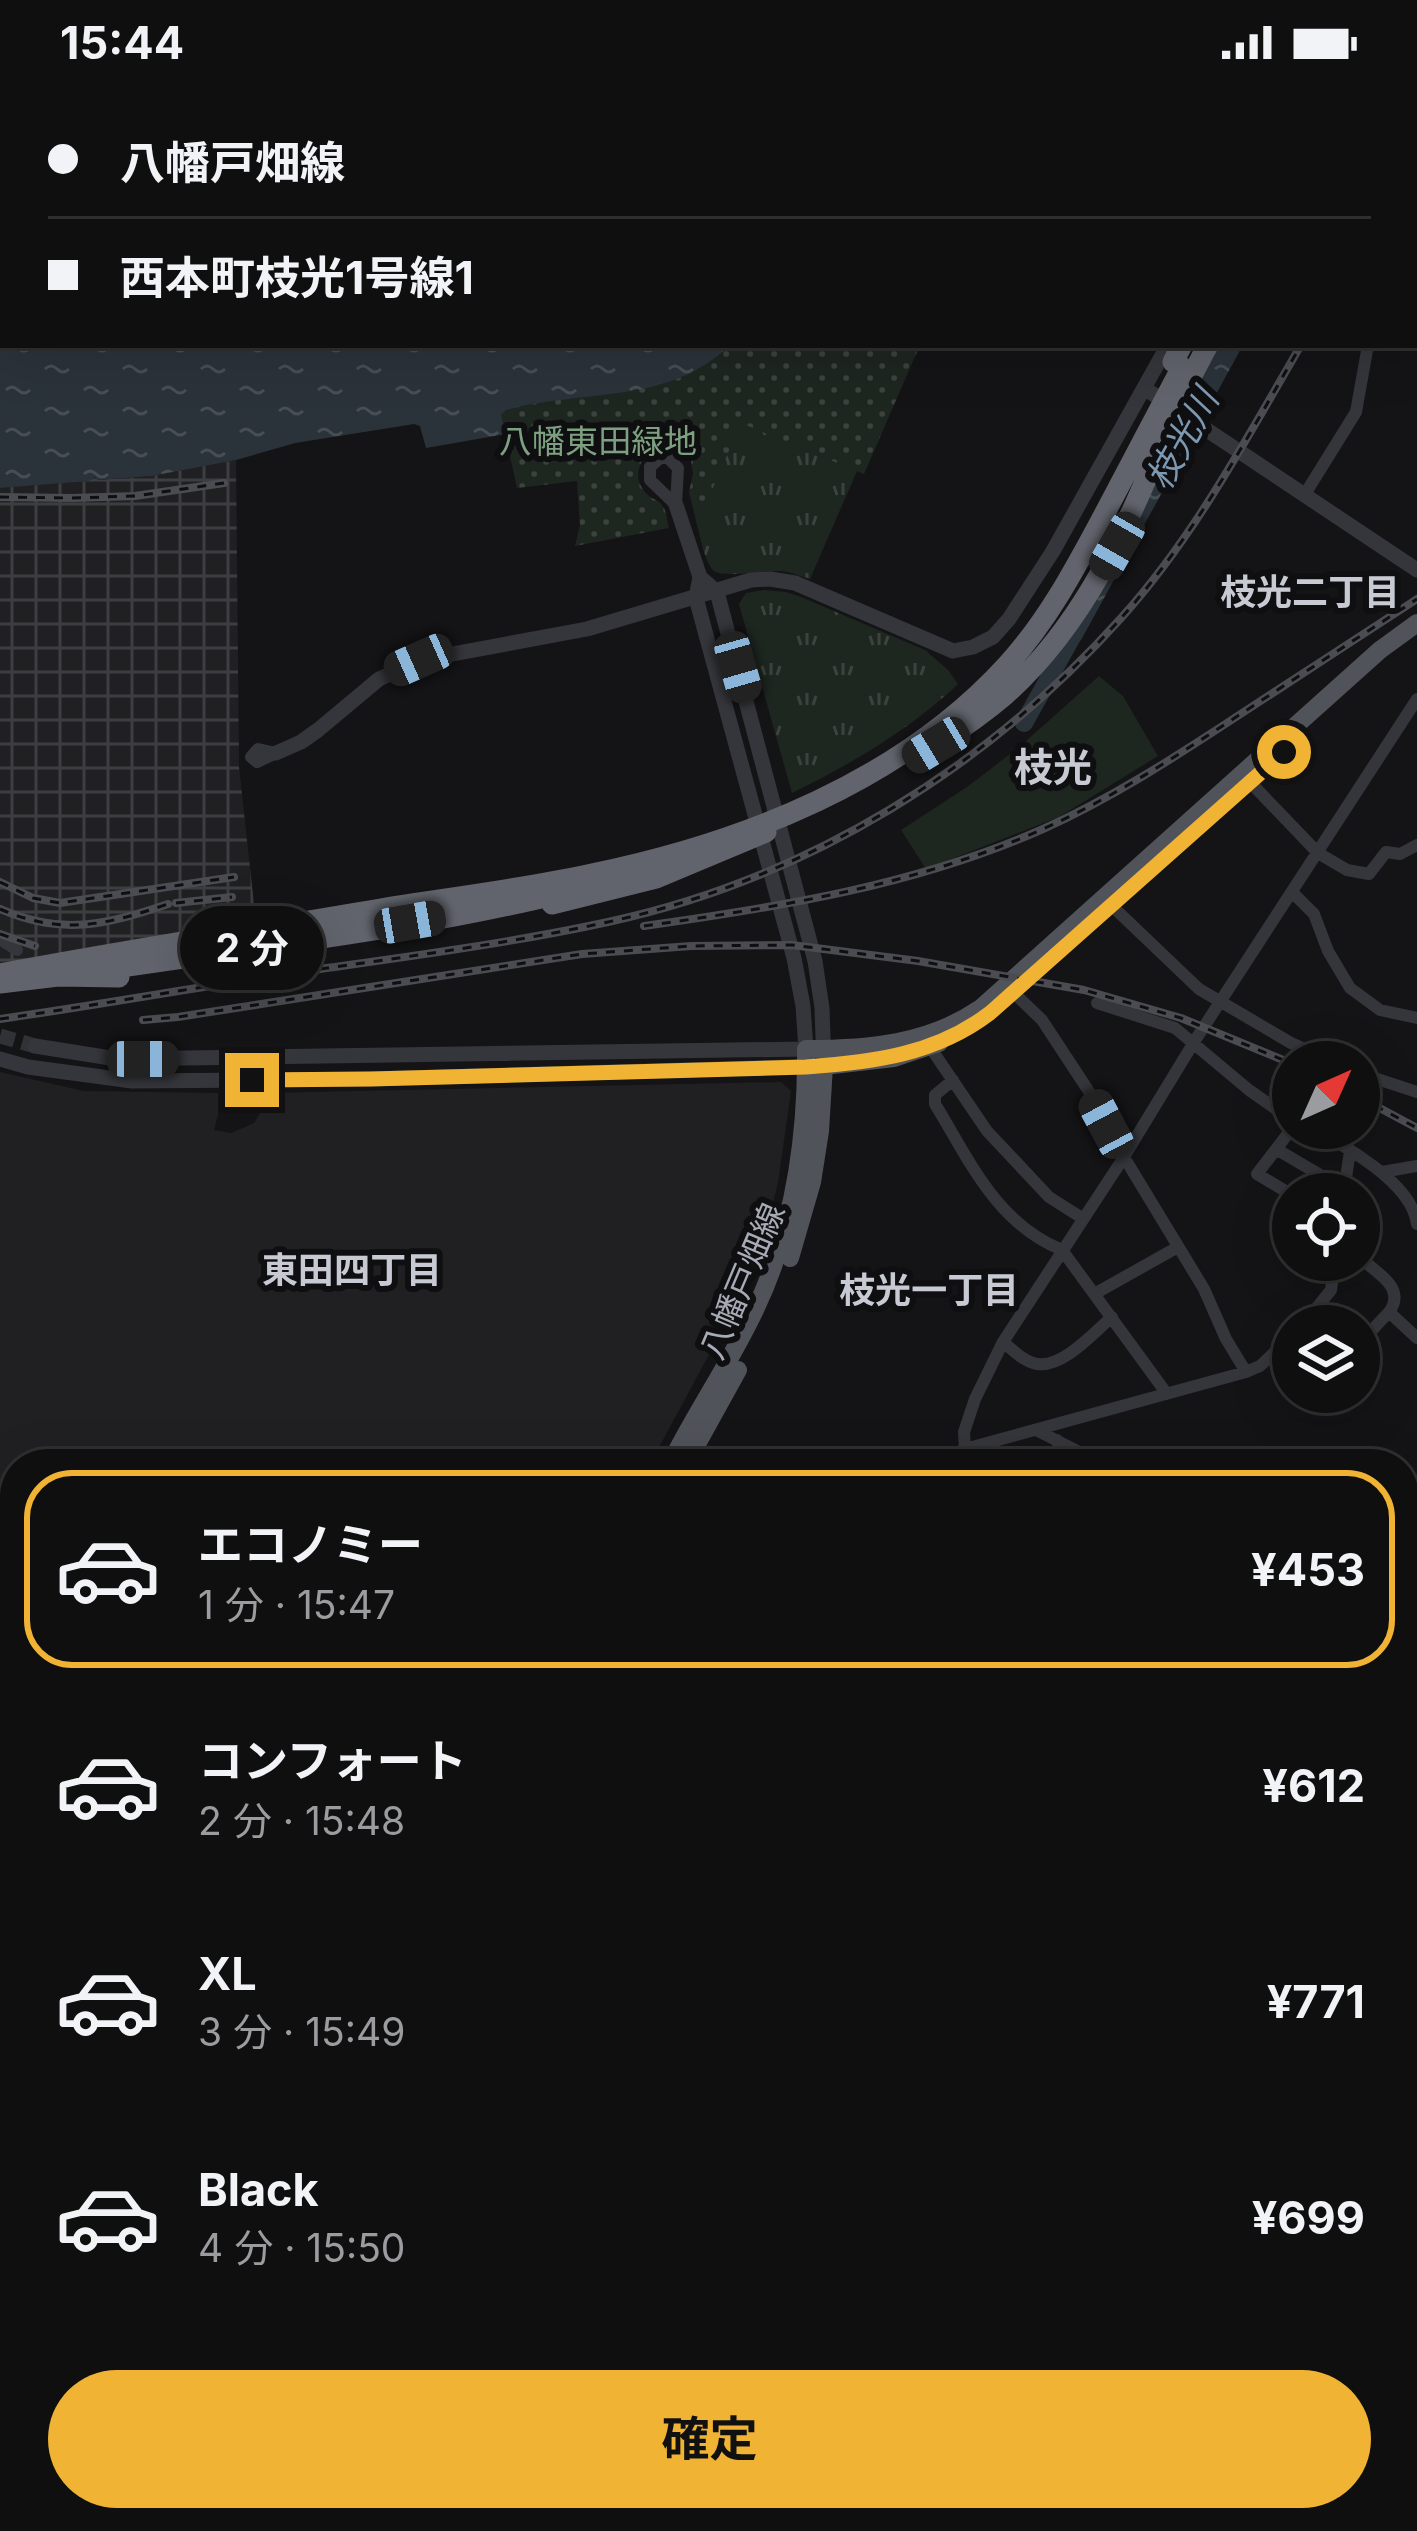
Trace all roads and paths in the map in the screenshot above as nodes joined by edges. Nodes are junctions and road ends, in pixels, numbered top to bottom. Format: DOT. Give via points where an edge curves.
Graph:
graph roads {
  1 [pos="1205,348"];
  2 [pos="1368,348"];
  3 [pos="1179,371"];
  4 [pos="1144,388"];
  5 [pos="1305,494"];
  6 [pos="676,505"];
  7 [pos="1417,570"];
  8 [pos="700,578"];
  9 [pos="718,592"];
  10 [pos="696,598"];
  11 [pos="1417,623"];
  12 [pos="1417,637"];
  13 [pos="1417,699"];
  14 [pos="276,753"];
  15 [pos="873,774"];
  16 [pos="1250,782"];
  17 [pos="770,823"];
  18 [pos="1417,845"];
  19 [pos="1318,853"];
  20 [pos="1292,893"];
  21 [pos="1112,906"];
  22 [pos="0,940"];
  23 [pos="17,950"];
  24 [pos="0,974"];
  25 [pos="49,977"];
  26 [pos="1014,993"];
  27 [pos="1097,1003"];
  28 [pos="1221,1004"];
  29 [pos="1417,1018"];
  30 [pos="1287,1041"];
  31 [pos="1194,1042"];
  32 [pos="35,1046"];
  33 [pos="930,1047"];
  34 [pos="815,1058"];
  35 [pos="0,1059"];
  36 [pos="212,1059"];
  37 [pos="213,1080"];
  38 [pos="953,1080"];
  39 [pos="1380,1080"];
  40 [pos="1417,1092"];
  41 [pos="1272,1107"];
  42 [pos="1348,1149"];
  43 [pos="1276,1150"];
  44 [pos="1124,1157"];
  45 [pos="1417,1166"];
  46 [pos="1382,1172"];
  47 [pos="1314,1173"];
  48 [pos="1272,1183"];
  49 [pos="1082,1219"];
  50 [pos="1417,1224"];
  51 [pos="1178,1247"];
  52 [pos="1063,1250"];
  53 [pos="1380,1276"];
  54 [pos="1096,1293"];
  55 [pos="1389,1312"];
  56 [pos="1112,1317"];
  57 [pos="1380,1322"];
  58 [pos="1417,1338"];
  59 [pos="1004,1342"];
  60 [pos="1271,1356"];
  61 [pos="1246,1372"];
  62 [pos="1167,1394"];
  63 [pos="1035,1429"];
  64 [pos="1057,1440"];
  65 [pos="678,1449"];
  66 [pos="694,1449"];
  67 [pos="964,1449"];
  68 [pos="984,1449"];
  69 [pos="1060,1449"];
  70 [pos="1074,1449"];
  1 -- 3 [label="highway"];
  2 -- 5 [label="street" via="1356,412"];
  3 -- 4 [label="street"];
  3 -- 4 [label="street"];
  3 -- 5 [label="street" via="1218,435"];
  3 -- 15 [label="highway" via="1017,633"];
  3 -- 15 [label="highway, bridge" via="1117,546 1066,629 971,722"];
  3 -- 24 [label="highway, bridge" via="1077,566 1007,665 921,740 810,804 590,875"];
  4 -- 9 [label="street" via="1009,619 973,647 953,651 795,583 751,580"];
  5 -- 7 [label="street"];
  6 -- 8 [label="street"];
  8 -- 9 [label="street"];
  8 -- 10 [label="street, 八幡戸畑線"];
  9 -- 10 [label="street"];
  9 -- 17 [label="street, 八幡戸畑線"];
  10 -- 14 [label="street" via="587,629 419,660"];
  10 -- 17 [label="street, 八幡戸畑線"];
  11 -- 34 [label="main road" via="981,1008 923,1037"];
  12 -- 16 [label="main road"];
  13 -- 19 [label="street"];
  15 -- 17 [label="highway"];
  16 -- 19 [label="street"];
  16 -- 21 [label="main road"];
  17 -- 25 [label="highway, bridge" via="583,893"];
  17 -- 34 [label="street, 八幡戸畑線" via="815,961 822,1008"];
  18 -- 19 [label="street" via="1386,852 1369,874"];
  19 -- 20 [label="street"];
  20 -- 28 [label="street"];
  20 -- 29 [label="street" via="1314,914 1350,988 1380,1010"];
  21 -- 26 [label="main road"];
  21 -- 28 [label="street"];
  22 -- 23 [label="street"];
  26 -- 33 [label="main road"];
  26 -- 44 [label="street" via="1042,1020"];
  27 -- 31 [label="street"];
  28 -- 30 [label="street"];
  28 -- 31 [label="street"];
  31 -- 41 [label="street"];
  31 -- 44 [label="street"];
  32 -- 36 [label="street" via="104,1058"];
  33 -- 34 [label="main road" via="893,1058"];
  33 -- 38 [label="street"];
  34 -- 36 [label="street"];
  34 -- 37 [label="street"];
  34 -- 65 [label="main road, 八幡戸畑線" via="776,1262"];
  34 -- 66 [label="main road, 八幡戸畑線" via="820,1131 787,1266"];
  35 -- 37 [label="street" via="100,1078"];
  36 -- 37 [label="street"];
  38 -- 49 [label="street" via="987,1131 1049,1197"];
  38 -- 52 [label="street" via="935,1104 994,1201"];
  39 -- 40 [label="street"];
  42 -- 46 [label="street"];
  43 -- 47 [label="street"];
  43 -- 48 [label="street" via="1257,1174"];
  44 -- 49 [label="street"];
  44 -- 51 [label="street"];
  45 -- 46 [label="street"];
  46 -- 50 [label="street" via="1415,1208"];
  49 -- 52 [label="street"];
  51 -- 54 [label="street"];
  51 -- 61 [label="street"];
  52 -- 54 [label="street"];
  52 -- 59 [label="street"];
  53 -- 55 [label="street" via="1395,1290"];
  54 -- 56 [label="street"];
  55 -- 57 [label="street"];
  55 -- 58 [label="street"];
  56 -- 59 [label="street" via="1060,1360 1040,1365"];
  56 -- 62 [label="street"];
  59 -- 67 [label="street" via="975,1399"];
  60 -- 61 [label="street"];
  61 -- 62 [label="street"];
  62 -- 63 [label="street"];
  63 -- 64 [label="street"];
  63 -- 68 [label="street"];
  64 -- 69 [label="street"];
  64 -- 70 [label="street"];
}
